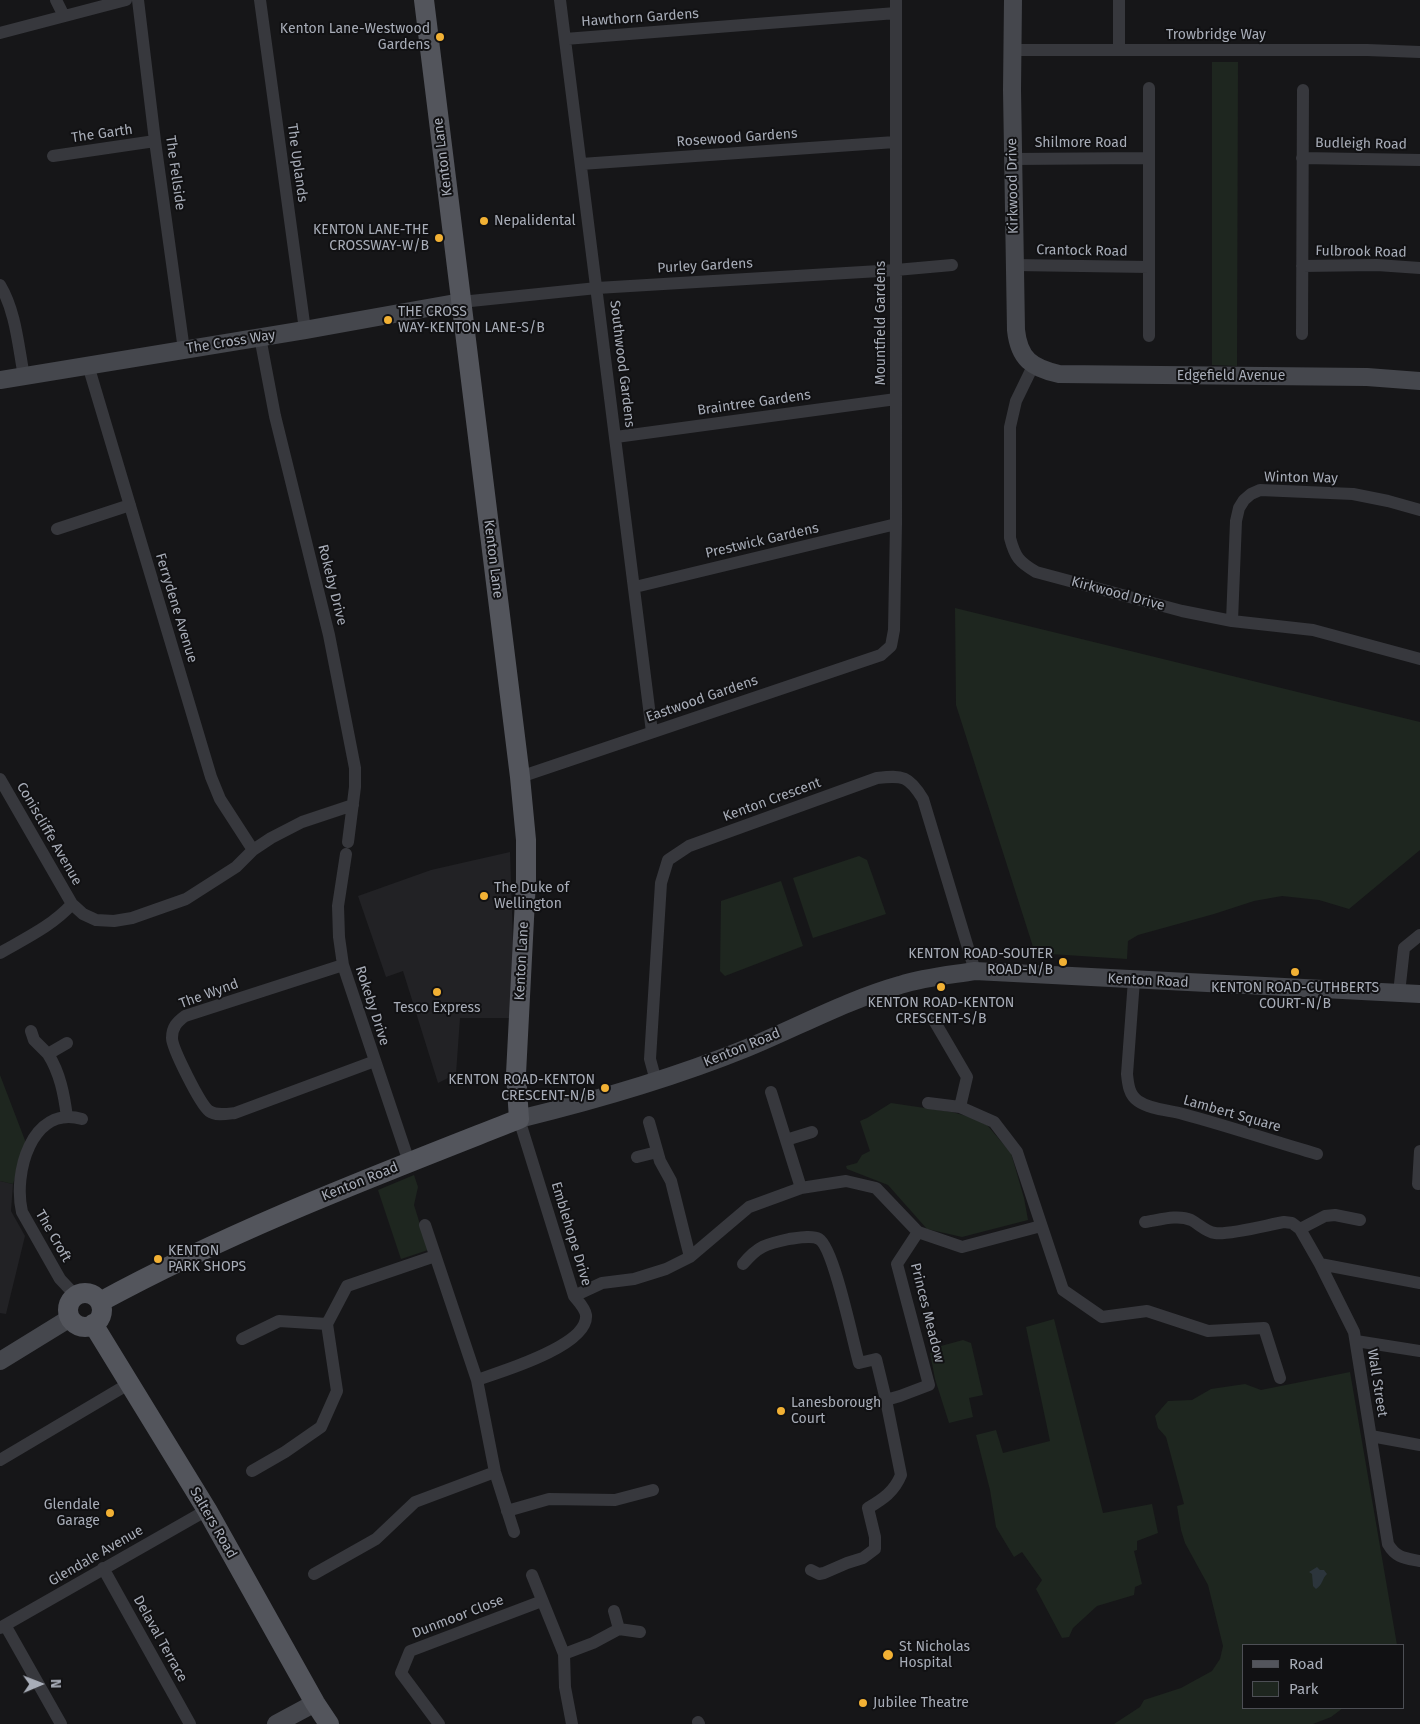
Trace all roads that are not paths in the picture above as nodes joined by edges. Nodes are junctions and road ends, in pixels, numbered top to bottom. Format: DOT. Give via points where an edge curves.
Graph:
graph roads {
  1 [pos="56,0"];
  2 [pos="126,0"];
  3 [pos="138,0"];
  4 [pos="260,0"];
  5 [pos="424,0"];
  6 [pos="560,0"];
  7 [pos="1013,0"];
  8 [pos="1119,0"];
  9 [pos="896,7"];
  10 [pos="64,16"];
  11 [pos="0,33"];
  12 [pos="565,38"];
  13 [pos="1012,50"];
  14 [pos="1119,50"];
  15 [pos="1420,52"];
  16 [pos="1149,88"];
  17 [pos="1303,90"];
  18 [pos="155,141"];
  19 [pos="895,142"];
  20 [pos="53,156"];
  21 [pos="1149,158"];
  22 [pos="1302,158"];
  23 [pos="1013,159"];
  24 [pos="1420,160"];
  25 [pos="581,164"];
  26 [pos="952,265"];
  27 [pos="1014,266"];
  28 [pos="1302,266"];
  29 [pos="1149,267"];
  30 [pos="1420,268"];
  31 [pos="896,270"];
  32 [pos="0,285"];
  33 [pos="597,288"];
  34 [pos="461,302"];
  35 [pos="305,330"];
  36 [pos="1302,334"];
  37 [pos="1149,336"];
  38 [pos="260,337"];
  39 [pos="184,350"];
  40 [pos="88,365"];
  41 [pos="1038,367"];
  42 [pos="24,376"];
  43 [pos="0,380"];
  44 [pos="1420,381"];
  45 [pos="896,399"];
  46 [pos="616,437"];
  47 [pos="130,505"];
  48 [pos="1420,510"];
  49 [pos="896,524"];
  50 [pos="57,529"];
  51 [pos="635,587"];
  52 [pos="1232,621"];
  53 [pos="891,646"];
  54 [pos="1420,659"];
  55 [pos="652,732"];
  56 [pos="520,777"];
  57 [pos="0,779"];
  58 [pos="353,805"];
  59 [pos="254,850"];
  60 [pos="72,904"];
  61 [pos="1420,935"];
  62 [pos="0,953"];
  63 [pos="343,965"];
  64 [pos="975,971"];
  65 [pos="1134,980"];
  66 [pos="1399,993"];
  67 [pos="1420,994"];
  68 [pos="932,1017"];
  69 [pos="31,1031"];
  70 [pos="67,1043"];
  71 [pos="48,1054"];
  72 [pos="374,1061"];
  73 [pos="656,1081"];
  74 [pos="772,1092"];
  75 [pos="928,1103"];
  76 [pos="960,1106"];
  77 [pos="67,1117"];
  78 [pos="82,1119"];
  79 [pos="519,1119"];
  80 [pos="648,1122"];
  81 [pos="812,1132"];
  82 [pos="786,1140"];
  83 [pos="1420,1150"];
  84 [pos="657,1152"];
  85 [pos="1317,1154"];
  86 [pos="637,1157"];
  87 [pos="409,1162"];
  88 [pos="1418,1184"];
  89 [pos="801,1188"];
  90 [pos="1360,1220"];
  91 [pos="1145,1222"];
  92 [pos="425,1225"];
  93 [pos="1041,1226"];
  94 [pos="1300,1229"];
  95 [pos="918,1232"];
  96 [pos="435,1256"];
  97 [pos="690,1257"];
  98 [pos="743,1264"];
  99 [pos="1320,1264"];
  100 [pos="1420,1283"];
  101 [pos="76,1296"];
  102 [pos="574,1296"];
  103 [pos="100,1302"];
  104 [pos="70,1318"];
  105 [pos="93,1324"];
  106 [pos="327,1324"];
  107 [pos="242,1339"];
  108 [pos="1356,1341"];
  109 [pos="1420,1351"];
  110 [pos="0,1361"];
  111 [pos="1280,1378"];
  112 [pos="477,1380"];
  113 [pos="130,1383"];
  114 [pos="886,1400"];
  115 [pos="1371,1436"];
  116 [pos="1420,1446"];
  117 [pos="0,1460"];
  118 [pos="252,1471"];
  119 [pos="494,1472"];
  120 [pos="653,1490"];
  121 [pos="207,1510"];
  122 [pos="507,1511"];
  123 [pos="514,1532"];
  124 [pos="1420,1561"];
  125 [pos="103,1568"];
  126 [pos="811,1570"];
  127 [pos="314,1574"];
  128 [pos="532,1576"];
  129 [pos="542,1601"];
  130 [pos="614,1611"];
  131 [pos="2,1627"];
  132 [pos="620,1629"];
  133 [pos="640,1632"];
  134 [pos="564,1654"];
  135 [pos="315,1702"];
  136 [pos="61,1724"];
  137 [pos="190,1724"];
  138 [pos="276,1724"];
  139 [pos="328,1724"];
  140 [pos="439,1724"];
  141 [pos="572,1724"];
  1 -- 10 [label="street"];
  2 -- 10 [label="street"];
  3 -- 18 [label="street, The Fellside"];
  4 -- 35 [label="street, The Uplands"];
  5 -- 34 [label="main road, Kenton Lane"];
  6 -- 12 [label="street, Southwood Gardens"];
  7 -- 13 [label="street, Kirkwood Drive"];
  8 -- 14 [label="street"];
  9 -- 12 [label="street, Hawthorn Gardens"];
  9 -- 19 [label="street, Mountfield Gardens"];
  10 -- 11 [label="street"];
  12 -- 25 [label="street, Southwood Gardens"];
  13 -- 14 [label="street, Trowbridge Way"];
  13 -- 23 [label="street, Kirkwood Drive"];
  14 -- 15 [label="street, Trowbridge Way"];
  16 -- 21 [label="street"];
  17 -- 22 [label="street"];
  18 -- 20 [label="street, The Garth"];
  18 -- 39 [label="street, The Fellside"];
  19 -- 25 [label="street, Rosewood Gardens"];
  19 -- 31 [label="street, Mountfield Gardens"];
  21 -- 23 [label="street, Shilmore Road"];
  21 -- 29 [label="street"];
  22 -- 24 [label="street, Budleigh Road"];
  22 -- 28 [label="street"];
  23 -- 27 [label="street, Kirkwood Drive"];
  25 -- 33 [label="street, Southwood Gardens"];
  26 -- 31 [label="street, Purley Gardens"];
  27 -- 29 [label="street, Crantock Road"];
  27 -- 41 [label="street, Kirkwood Drive" via="1017,345 1026,359"];
  28 -- 30 [label="street, Fulbrook Road"];
  28 -- 36 [label="street"];
  29 -- 37 [label="street"];
  31 -- 33 [label="street, Purley Gardens"];
  31 -- 45 [label="street, Mountfield Gardens"];
  32 -- 42 [label="street" via="14,316"];
  33 -- 34 [label="street, Purley Gardens"];
  33 -- 46 [label="street, Southwood Gardens"];
  34 -- 35 [label="street, The Cross Way"];
  34 -- 56 [label="main road, Kenton Lane"];
  35 -- 38 [label="street, The Cross Way"];
  38 -- 39 [label="street, The Cross Way"];
  38 -- 58 [label="street, Rokeby Drive" via="275,416 329,635 355,768"];
  39 -- 40 [label="street, The Cross Way"];
  40 -- 42 [label="street, The Cross Way"];
  40 -- 47 [label="street, Ferrydene Avenue"];
  41 -- 44 [label="street, Edgefield Avenue" via="1059,374 1085,375 1367,377"];
  41 -- 52 [label="street, Kirkwood Drive" via="1016,400 1010,427 1010,538 1014,554 1036,572"];
  42 -- 43 [label="street, The Cross Way"];
  45 -- 46 [label="street, Braintree Gardens"];
  45 -- 49 [label="street, Mountfield Gardens"];
  46 -- 51 [label="street, Southwood Gardens"];
  47 -- 50 [label="street"];
  47 -- 59 [label="street, Ferrydene Avenue" via="211,777 220,800"];
  48 -- 52 [label="street, Winton Way" via="1353,494 1274,490 1250,494 1239,508 1236,521"];
  49 -- 51 [label="street, Prestwick Gardens"];
  49 -- 53 [label="street, Mountfield Gardens"];
  51 -- 55 [label="street, Southwood Gardens"];
  52 -- 54 [label="street, Kirkwood Drive" via="1313,630"];
  53 -- 55 [label="street, Eastwood Gardens" via="881,655"];
  55 -- 56 [label="street, Eastwood Gardens"];
  56 -- 79 [label="main road, Kenton Lane" via="526,860 516,1074"];
  57 -- 60 [label="street, Coniscliffe Avenue"];
  58 -- 59 [label="street" via="302,822"];
  58 -- 63 [label="street, Rokeby Drive" via="338,906"];
  59 -- 60 [label="street" via="195,894 132,918 96,920"];
  60 -- 62 [label="street" via="50,925"];
  61 -- 66 [label="street" via="1404,948"];
  63 -- 72 [label="street, Rokeby Drive"];
  63 -- 72 [label="street, The Wynd" via="185,1016 175,1024 174,1050 202,1102 209,1111 222,1115"];
  64 -- 65 [label="street, Kenton Road"];
  64 -- 73 [label="street, Kenton Road" via="900,985 747,1048"];
  64 -- 73 [label="street, Kenton Crescent" via="923,798 914,784 897,776 877,778 688,846 668,860 661,883 650,1059"];
  65 -- 66 [label="street, Kenton Road"];
  65 -- 85 [label="street, Lambert Square" via="1127,1074 1133,1097 1140,1102"];
  66 -- 67 [label="street, Kenton Road"];
  68 -- 76 [label="street" via="967,1077"];
  69 -- 71 [label="street" via="34,1040"];
  70 -- 71 [label="street"];
  71 -- 77 [label="street" via="58,1075"];
  72 -- 87 [label="street, Rokeby Drive"];
  73 -- 79 [label="street, Kenton Road" via="583,1104"];
  74 -- 82 [label="street"];
  75 -- 76 [label="street"];
  76 -- 93 [label="street" via="994,1122 1018,1152"];
  77 -- 78 [label="street, The Croft"];
  77 -- 101 [label="street, The Croft" via="44,1125 32,1142 26,1153 19,1200 22,1212 60,1279"];
  79 -- 87 [label="main road, Kenton Road"];
  79 -- 102 [label="street, Emblehope Drive"];
  80 -- 84 [label="street"];
  81 -- 82 [label="street"];
  82 -- 89 [label="street"];
  83 -- 88 [label="street"];
  84 -- 86 [label="street"];
  84 -- 97 [label="street" via="670,1181"];
  87 -- 103 [label="main road, Kenton Road" via="285,1213 157,1271"];
  89 -- 95 [label="street" via="846,1181 876,1188"];
  89 -- 97 [label="street" via="749,1207"];
  90 -- 94 [label="street" via="1325,1216"];
  91 -- 94 [label="street" via="1179,1218 1215,1233 1284,1222"];
  92 -- 96 [label="street"];
  93 -- 95 [label="street" via="962,1247"];
  93 -- 111 [label="street" via="1063,1290 1102,1316 1147,1311 1208,1331 1264,1328"];
  94 -- 99 [label="street, Wall Street"];
  95 -- 114 [label="street, Princes Meadow" via="897,1264 929,1385"];
  96 -- 106 [label="street" via="347,1286"];
  96 -- 112 [label="street"];
  97 -- 102 [label="street" via="666,1269 602,1283"];
  98 -- 114 [label="street" via="754,1251 767,1244 794,1238 821,1240 831,1258 859,1363 876,1360"];
  99 -- 100 [label="street"];
  99 -- 108 [label="street, Wall Street" via="1352,1326"];
  101 -- 103 [label="main road" via="89,1293"];
  101 -- 104 [label="main road" via="68,1308"];
  102 -- 112 [label="street, Emblehope Drive" via="586,1316 577,1335 534,1361"];
  103 -- 105 [label="main road" via="101,1316"];
  104 -- 105 [label="main road" via="85,1327"];
  104 -- 110 [label="street"];
  105 -- 113 [label="main road, Salters Road"];
  106 -- 107 [label="street" via="279,1321"];
  106 -- 118 [label="street" via="336,1391 321,1426"];
  108 -- 109 [label="street"];
  108 -- 115 [label="street, Wall Street"];
  112 -- 119 [label="street"];
  113 -- 117 [label="street"];
  113 -- 121 [label="main road, Salters Road"];
  114 -- 126 [label="street" via="901,1475 888,1496 868,1508 875,1537 874,1549 863,1558 824,1574"];
  115 -- 116 [label="street"];
  115 -- 124 [label="street, Wall Street" via="1388,1544 1400,1557"];
  119 -- 122 [label="street"];
  119 -- 127 [label="street" via="415,1502 376,1539"];
  120 -- 122 [label="street" via="615,1500 549,1499"];
  121 -- 125 [label="street, Glendale Avenue"];
  121 -- 135 [label="main road, Salters Road"];
  122 -- 123 [label="street"];
  125 -- 131 [label="street, Glendale Avenue"];
  125 -- 137 [label="street, Delaval Terrace"];
  128 -- 129 [label="street"];
  129 -- 134 [label="street"];
  129 -- 140 [label="street, Dunmoor Close" via="410,1651 401,1673"];
  130 -- 132 [label="street"];
  131 -- 136 [label="street"];
  132 -- 133 [label="street"];
  132 -- 134 [label="street"];
  134 -- 141 [label="street" via="565,1687"];
  135 -- 138 [label="street"];
  135 -- 139 [label="main road, Salters Road"];
}
